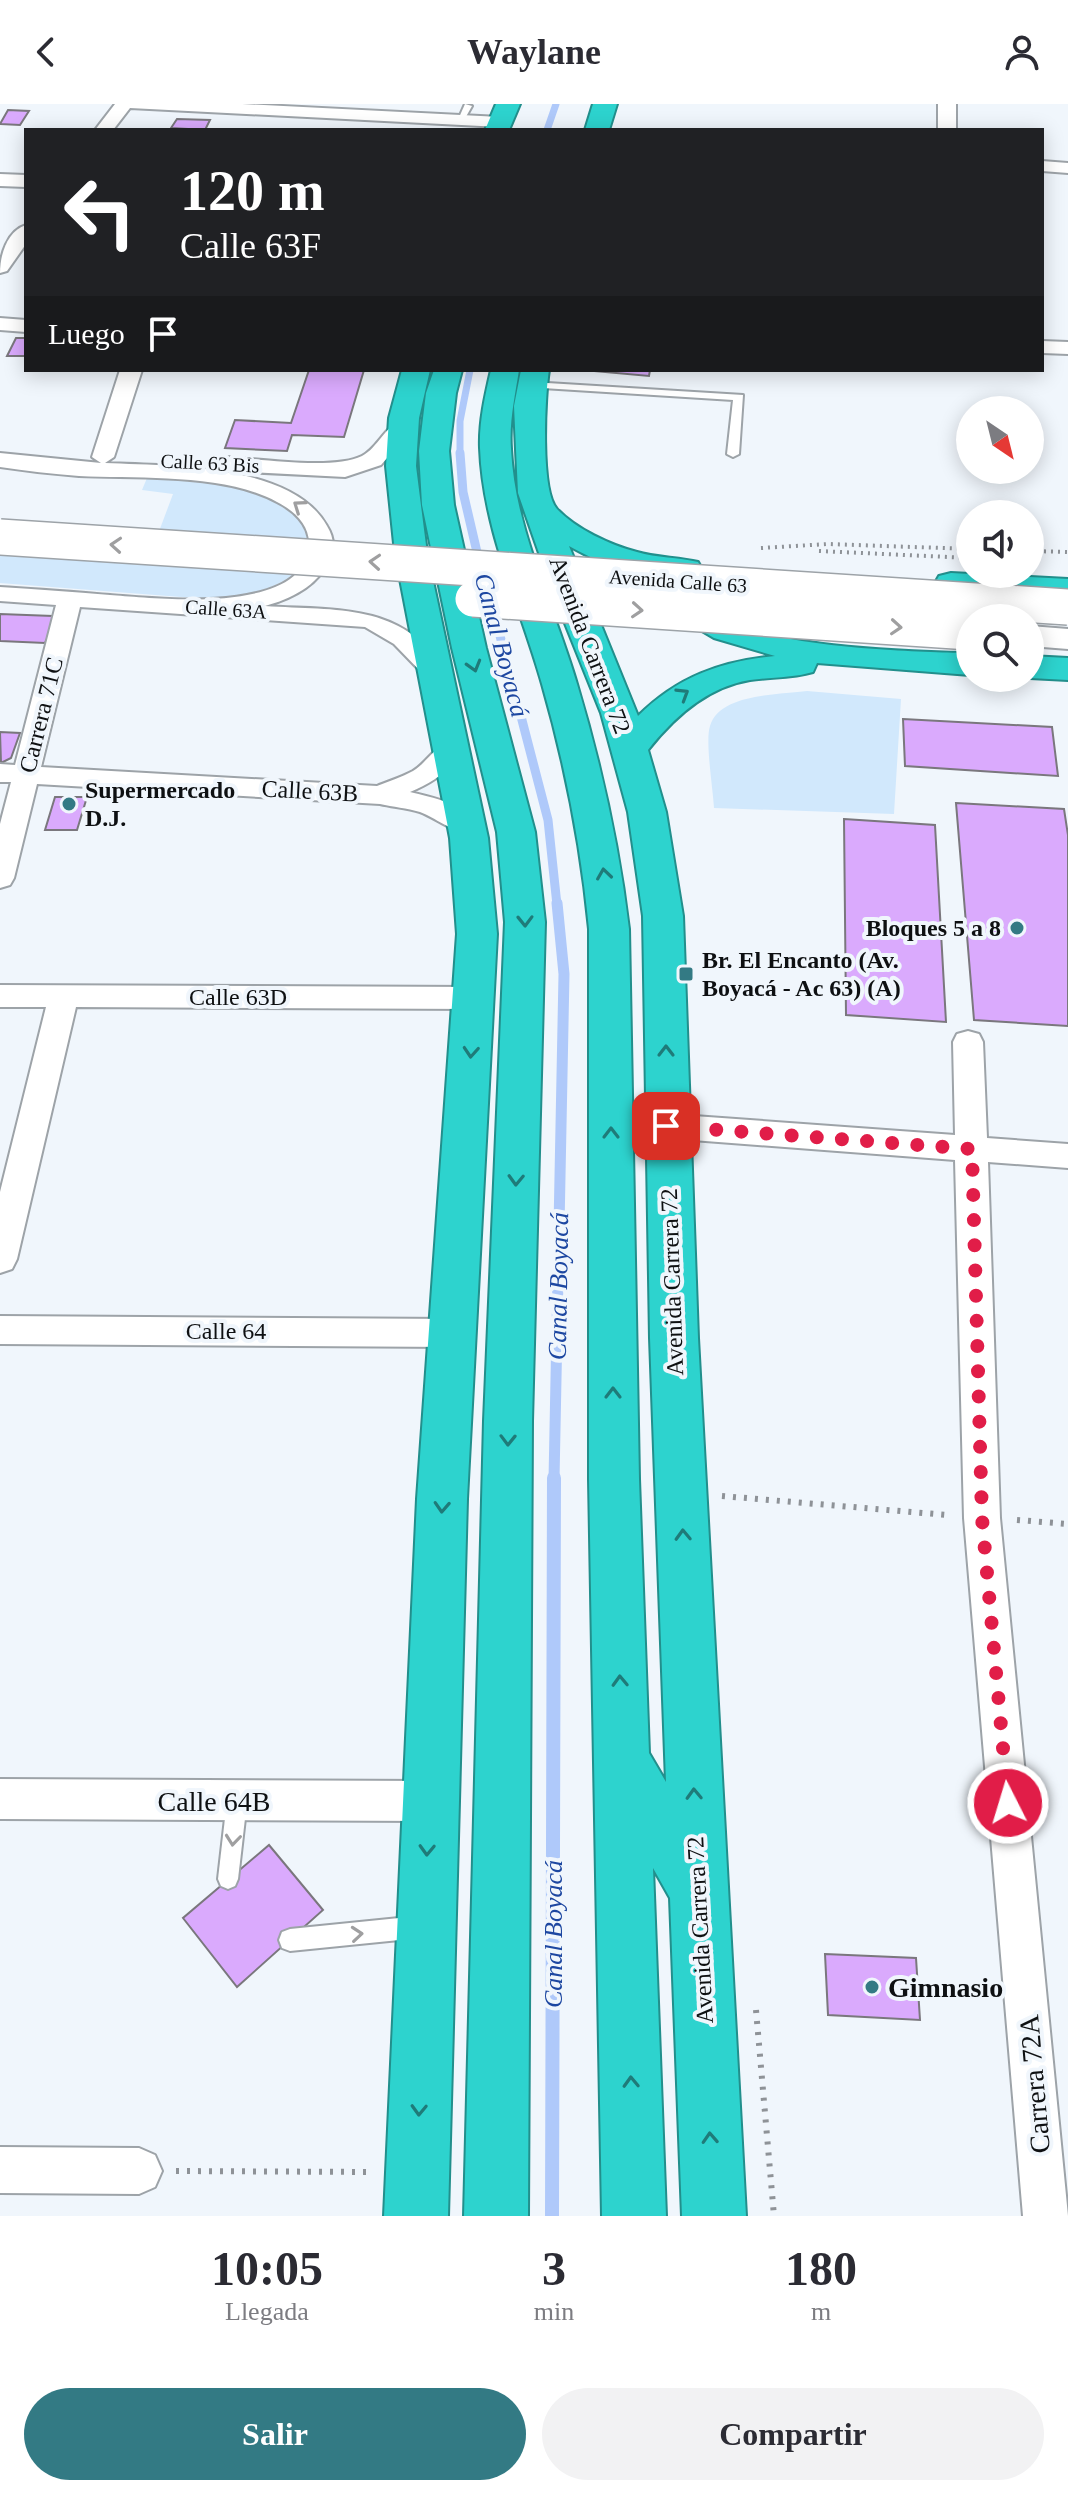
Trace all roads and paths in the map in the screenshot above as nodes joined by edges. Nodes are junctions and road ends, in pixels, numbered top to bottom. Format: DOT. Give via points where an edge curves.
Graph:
graph roads {
  1 [pos="124,104"];
  2 [pos="136,104"];
  3 [pos="581,104"];
  4 [pos="605,104"];
  5 [pos="947,104"];
  6 [pos="298,112"];
  7 [pos="464,113"];
  8 [pos="513,115"];
  9 [pos="106,128"];
  10 [pos="291,128"];
  11 [pos="574,128"];
  12 [pos="598,128"];
  13 [pos="947,128"];
  14 [pos="1044,166"];
  15 [pos="1068,168"];
  16 [pos="0,180"];
  17 [pos="24,181"];
  18 [pos="24,234"];
  19 [pos="0,267"];
  20 [pos="0,324"];
  21 [pos="24,326"];
  22 [pos="1044,347"];
  23 [pos="1068,348"];
  24 [pos="130,372"];
  25 [pos="421,373"];
  26 [pos="524,375"];
  27 [pos="403,427"];
  28 [pos="0,452"];
  29 [pos="733,454"];
  30 [pos="103,457"];
  31 [pos="0,460"];
  32 [pos="401,466"];
  33 [pos="428,511"];
  34 [pos="540,511"];
  35 [pos="0,537"];
  36 [pos="758,549"];
  37 [pos="956,549"];
  38 [pos="1044,551"];
  39 [pos="1068,552"];
  40 [pos="0,567"];
  41 [pos="716,571"];
  42 [pos="1068,589"];
  43 [pos="0,594"];
  44 [pos="70,599"];
  45 [pos="1068,607"];
  46 [pos="207,608"];
  47 [pos="956,631"];
  48 [pos="1044,637"];
  49 [pos="1068,639"];
  50 [pos="922,662"];
  51 [pos="956,663"];
  52 [pos="1044,668"];
  53 [pos="1068,669"];
  54 [pos="433,670"];
  55 [pos="629,749"];
  56 [pos="451,750"];
  57 [pos="13,774"];
  58 [pos="380,795"];
  59 [pos="466,824"];
  60 [pos="0,878"];
  61 [pos="0,996"];
  62 [pos="64,996"];
  63 [pos="475,998"];
  64 [pos="968,1042"];
  65 [pos="666,1126"];
  66 [pos="972,1149"];
  67 [pos="1068,1156"];
  68 [pos="0,1259"];
  69 [pos="0,1330"];
  70 [pos="453,1333"];
  71 [pos="674,1338"];
  72 [pos="614,1479"];
  73 [pos="681,1493"];
  74 [pos="982,1518"];
  75 [pos="1068,1524"];
  76 [pos="622,1759"];
  77 [pos="0,1799"];
  78 [pos="237,1801"];
  79 [pos="429,1801"];
  80 [pos="228,1879"];
  81 [pos="698,1890"];
  82 [pos="425,1927"];
  83 [pos="290,1940"];
  84 [pos="0,2170"];
  85 [pos="139,2171"];
  86 [pos="417,2194"];
  87 [pos="496,2216"];
  88 [pos="634,2216"];
  89 [pos="714,2216"];
  90 [pos="1046,2216"];
  1 -- 9 [label="street"];
  2 -- 6 [label="street"];
  3 -- 11 [label="highway"];
  4 -- 12 [label="highway"];
  5 -- 13 [label="street"];
  6 -- 7 [label="street"];
  6 -- 10 [label="street"];
  7 -- 8 [label="street"];
  14 -- 15 [label="street"];
  16 -- 17 [label="street"];
  18 -- 19 [label="street"];
  20 -- 21 [label="street"];
  22 -- 23 [label="street"];
  24 -- 30 [label="street"];
  25 -- 27 [label="highway"];
  25 -- 33 [label="highway" via="436,423"];
  26 -- 29 [label="lane" via="739,397"];
  26 -- 34 [label="highway, Avenida Carrera 72" via="532,481"];
  72 -- 26 [label="highway, Avenida Carrera 72, one-way" via="605,878 589,789 500,504 495,425"];
  27 -- 30 [label="street, Calle 63 Bis" via="373,460 345,470"];
  27 -- 32 [label="highway"];
  28 -- 30 [label="street, Calle 63 Bis"];
  46 -- 31 [label="street, one-way" via="259,600 301,581 320,554 319,528 312,515 282,495 226,480"];
  32 -- 33 [label="highway"];
  32 -- 33 [label="highway"];
  33 -- 54 [label="highway"];
  33 -- 87 [label="highway, one-way" via="516,832 525,922 508,1421"];
  34 -- 41 [label="highway" via="595,551 662,567"];
  34 -- 55 [label="highway, Avenida Carrera 72"];
  45 -- 35 [label="main road, Avenida Calle 63, one-way, bridge"];
  36 -- 37 [label="path" via="828,544"];
  38 -- 39 [label="path"];
  40 -- 47 [label="main road, Avenida Calle 63, one-way, bridge"];
  41 -- 42 [label="highway"];
  41 -- 50 [label="highway" via="690,593 690,605 727,634 821,652"];
  43 -- 44 [label="street, Calle 63A"];
  44 -- 46 [label="street, Calle 63A"];
  44 -- 57 [label="street, Carrera 71C"];
  46 -- 54 [label="street, Calle 63A" via="377,622 400,635"];
  48 -- 49 [label="main road"];
  50 -- 51 [label="highway"];
  55 -- 50 [label="highway, one-way" via="672,701 717,677 784,666"];
  52 -- 53 [label="highway"];
  54 -- 56 [label="highway"];
  65 -- 55 [label="highway, Avenida Carrera 72, one-way" via="663,916 647,812"];
  56 -- 58 [label="street, Calle 63B" via="424,776"];
  56 -- 59 [label="highway"];
  57 -- 58 [label="street, Calle 63B"];
  57 -- 60 [label="street, Carrera 71C"];
  58 -- 59 [label="street, Calle 63B" via="428,805"];
  59 -- 63 [label="highway" via="475,893"];
  61 -- 62 [label="street, Calle 63D"];
  62 -- 63 [label="street, Calle 63D"];
  62 -- 68 [label="street"];
  63 -- 70 [label="highway, one-way"];
  64 -- 66 [label="street, Carrera 72A"];
  65 -- 66 [label="street"];
  65 -- 71 [label="highway, Avenida Carrera 72"];
  66 -- 67 [label="street"];
  66 -- 74 [label="street, Carrera 72A"];
  69 -- 70 [label="street, Calle 64"];
  70 -- 79 [label="highway, one-way"];
  71 -- 72 [label="highway"];
  71 -- 73 [label="highway, Avenida Carrera 72"];
  76 -- 72 [label="highway, Avenida Carrera 72, one-way"];
  73 -- 74 [label="path"];
  81 -- 73 [label="highway, Avenida Carrera 72, one-way"];
  74 -- 75 [label="path"];
  74 -- 90 [label="street, Carrera 72A"];
  76 -- 81 [label="highway"];
  88 -- 76 [label="highway, Avenida Carrera 72, one-way"];
  77 -- 78 [label="street, Calle 64B"];
  78 -- 79 [label="street, Calle 64B"];
  78 -- 80 [label="lane, one-way"];
  79 -- 82 [label="highway, one-way"];
  89 -- 81 [label="highway, Avenida Carrera 72, one-way"];
  83 -- 82 [label="lane, one-way"];
  82 -- 86 [label="highway, one-way"];
  84 -- 85 [label="street"];
  85 -- 86 [label="path"];
}
